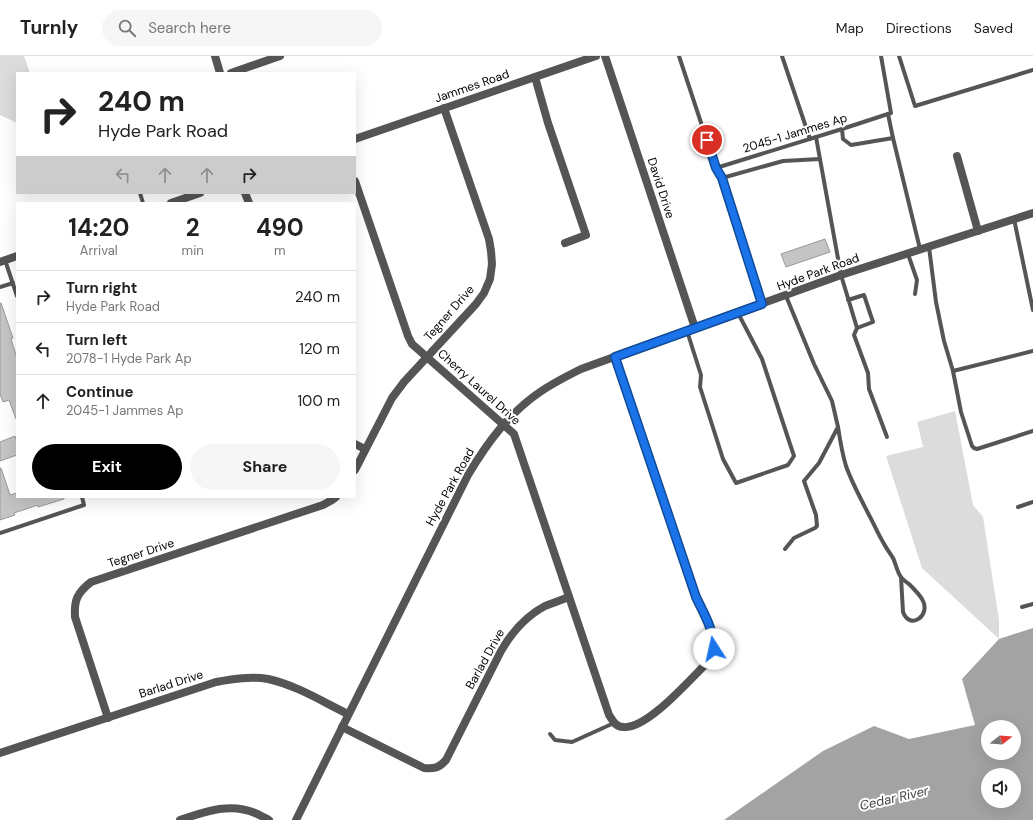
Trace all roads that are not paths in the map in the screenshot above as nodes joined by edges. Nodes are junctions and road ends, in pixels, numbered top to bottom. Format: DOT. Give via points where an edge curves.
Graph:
graph roads {
  1 [pos="214,56"];
  2 [pos="280,56"];
  3 [pos="596,56"];
  4 [pos="605,56"];
  5 [pos="679,56"];
  6 [pos="782,56"];
  7 [pos="880,56"];
  8 [pos="899,56"];
  9 [pos="1033,70"];
  10 [pos="220,72"];
  11 [pos="234,72"];
  12 [pos="535,77"];
  13 [pos="444,108"];
  14 [pos="888,114"];
  15 [pos="842,129"];
  16 [pos="816,137"];
  17 [pos="893,138"];
  18 [pos="356,139"];
  19 [pos="810,139"];
  20 [pos="957,156"];
  21 [pos="820,160"];
  22 [pos="716,168"];
  23 [pos="722,178"];
  24 [pos="356,184"];
  25 [pos="197,194"];
  26 [pos="174,202"];
  27 [pos="1033,213"];
  28 [pos="1014,219"];
  29 [pos="978,231"];
  30 [pos="565,243"];
  31 [pos="929,247"];
  32 [pos="920,249"];
  33 [pos="908,254"];
  34 [pos="16,256"];
  35 [pos="2,261"];
  36 [pos="841,275"];
  37 [pos="13,283"];
  38 [pos="0,287"];
  39 [pos="16,293"];
  40 [pos="915,294"];
  41 [pos="786,296"];
  42 [pos="848,300"];
  43 [pos="762,304"];
  44 [pos="1033,310"];
  45 [pos="738,313"];
  46 [pos="857,328"];
  47 [pos="691,330"];
  48 [pos="1033,351"];
  49 [pos="427,357"];
  50 [pos="615,357"];
  51 [pos="953,371"];
  52 [pos="504,424"];
  53 [pos="838,427"];
  54 [pos="1033,432"];
  55 [pos="886,437"];
  56 [pos="356,444"];
  57 [pos="365,449"];
  58 [pos="356,468"];
  59 [pos="82,498"];
  60 [pos="335,498"];
  61 [pos="1033,502"];
  62 [pos="1018,507"];
  63 [pos="0,533"];
  64 [pos="785,549"];
  65 [pos="901,577"];
  66 [pos="569,598"];
  67 [pos="1033,604"];
  68 [pos="1022,607"];
  69 [pos="348,714"];
  70 [pos="108,718"];
  71 [pos="617,725"];
  72 [pos="342,727"];
  73 [pos="550,734"];
  74 [pos="0,753"];
  75 [pos="180,820"];
  76 [pos="269,820"];
  77 [pos="296,820"];
  1 -- 10 [label="street"];
  2 -- 11 [label="street"];
  3 -- 12 [label="street, Jammes Road"];
  4 -- 47 [label="street, David Drive"];
  5 -- 22 [label="lane"];
  6 -- 19 [label="lane"];
  7 -- 14 [label="lane" via="891,113"];
  8 -- 9 [label="lane" via="915,106"];
  12 -- 13 [label="street, Jammes Road"];
  12 -- 30 [label="street" via="586,234"];
  13 -- 18 [label="street, Jammes Road"];
  13 -- 49 [label="street, Tegner Drive" via="489,239 492,264 490,279 484,293"];
  14 -- 15 [label="lane, 2045-1 Jammes Ap"];
  14 -- 17 [label="lane"];
  15 -- 16 [label="lane, 2045-1 Jammes Ap"];
  15 -- 17 [label="lane" via="843,139 851,146"];
  16 -- 19 [label="lane, 2045-1 Jammes Ap"];
  16 -- 21 [label="lane"];
  17 -- 32 [label="lane"];
  19 -- 22 [label="lane, 2045-1 Jammes Ap"];
  20 -- 29 [label="street"];
  21 -- 23 [label="lane" via="782,161"];
  21 -- 36 [label="lane"];
  22 -- 23 [label="lane"];
  23 -- 43 [label="lane"];
  24 -- 49 [label="street, Cherry Laurel Drive" via="408,336 412,344"];
  25 -- 26 [label="street"];
  27 -- 28 [label="street, Hyde Park Road"];
  28 -- 29 [label="street, Hyde Park Road"];
  28 -- 44 [label="lane"];
  29 -- 31 [label="street, Hyde Park Road"];
  31 -- 32 [label="street, Hyde Park Road"];
  31 -- 51 [label="lane" via="936,302"];
  32 -- 33 [label="street, Hyde Park Road"];
  33 -- 36 [label="street, Hyde Park Road"];
  33 -- 40 [label="lane" via="917,280"];
  34 -- 35 [label="street"];
  35 -- 37 [label="lane"];
  36 -- 41 [label="street, Hyde Park Road"];
  36 -- 42 [label="lane"];
  37 -- 38 [label="lane"];
  37 -- 39 [label="lane"];
  41 -- 43 [label="street, Hyde Park Road"];
  41 -- 53 [label="lane" via="832,401"];
  42 -- 46 [label="lane"];
  42 -- 46 [label="lane" via="864,295 873,322"];
  43 -- 45 [label="street, Hyde Park Road"];
  45 -- 47 [label="street, Hyde Park Road"];
  45 -- 47 [label="lane" via="762,359 794,456 788,465 736,483 723,459 700,387 701,375"];
  46 -- 55 [label="lane" via="854,335"];
  47 -- 50 [label="street, Hyde Park Road"];
  48 -- 51 [label="lane"];
  49 -- 52 [label="street, Cherry Laurel Drive"];
  49 -- 57 [label="street, Tegner Drive" via="392,398"];
  50 -- 52 [label="street, Hyde Park Road" via="581,369 560,380 521,407"];
  50 -- 71 [label="street" via="696,597 714,641 712,656 708,662 649,718 631,727"];
  51 -- 54 [label="lane" via="961,412 974,448"];
  52 -- 66 [label="street, Cherry Laurel Drive" via="514,434"];
  52 -- 69 [label="street, Hyde Park Road" via="468,475"];
  53 -- 64 [label="lane" via="819,463 804,481 816,515 817,526 794,538"];
  53 -- 65 [label="lane" via="846,466"];
  56 -- 57 [label="street"];
  57 -- 58 [label="street, Tegner Drive"];
  59 -- 63 [label="lane" via="84,505"];
  60 -- 70 [label="street, Tegner Drive" via="323,505 91,582 83,589 74,607 75,617"];
  61 -- 62 [label="lane"];
  65 -- 65 [label="lane" via="925,605 923,614 914,621 905,617 903,612"];
  66 -- 71 [label="street, Cherry Laurel Drive" via="609,715"];
  66 -- 72 [label="street, Barlad Drive" via="546,606 531,615 509,638 441,766 424,768"];
  67 -- 68 [label="lane"];
  69 -- 70 [label="street, Barlad Drive" via="296,688 268,679 252,678 216,682"];
  69 -- 72 [label="street, Hyde Park Road"];
  70 -- 74 [label="street, Barlad Drive"];
  71 -- 73 [label="lane" via="572,742 555,740"];
  72 -- 77 [label="street, Hyde Park Road"];
  75 -- 76 [label="street" via="223,808 255,812"];
}
